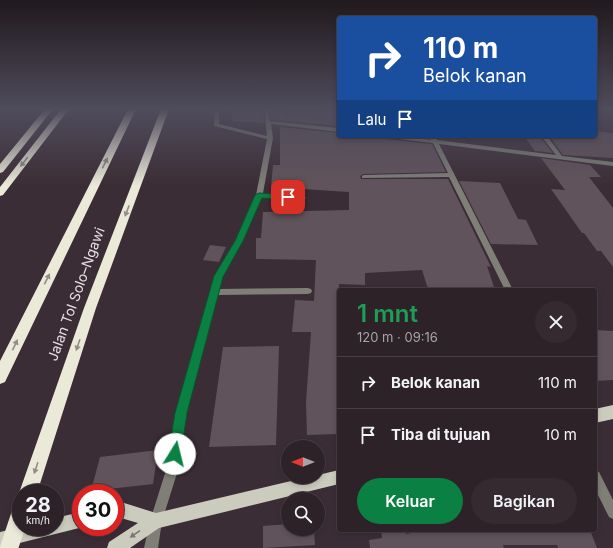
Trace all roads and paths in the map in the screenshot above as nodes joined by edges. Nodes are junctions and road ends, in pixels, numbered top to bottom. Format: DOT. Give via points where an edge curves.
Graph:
graph roads {
  1 [pos="29,135"];
  2 [pos="45,135"];
  3 [pos="119,135"];
  4 [pos="155,135"];
  5 [pos="256,135"];
  6 [pos="270,135"];
  7 [pos="270,138"];
  8 [pos="419,138"];
  9 [pos="546,138"];
  10 [pos="434,139"];
  11 [pos="560,157"];
  12 [pos="613,164"];
  13 [pos="0,170"];
  14 [pos="452,175"];
  15 [pos="364,177"];
  16 [pos="0,192"];
  17 [pos="259,195"];
  18 [pos="303,198"];
  19 [pos="508,288"];
  20 [pos="308,291"];
  21 [pos="214,292"];
  22 [pos="0,376"];
  23 [pos="613,412"];
  24 [pos="597,416"];
  25 [pos="337,477"];
  26 [pos="597,480"];
  27 [pos="31,484"];
  28 [pos="124,511"];
  29 [pos="613,513"];
  30 [pos="156,521"];
  31 [pos="13,536"];
  32 [pos="17,536"];
  33 [pos="0,540"];
  34 [pos="9,548"];
  35 [pos="115,548"];
  36 [pos="151,548"];
  1 -- 13 [label="highway"];
  2 -- 16 [label="highway, one-way"];
  22 -- 3 [label="highway, Jalan Tol Solo–Ngawi, one-way"];
  4 -- 27 [label="highway, Jalan Tol Solo–Ngawi, one-way" via="90,308"];
  5 -- 7 [label="street"];
  6 -- 7 [label="street"];
  7 -- 17 [label="street"];
  8 -- 10 [label="street"];
  9 -- 11 [label="street"];
  10 -- 11 [label="street"];
  10 -- 14 [label="street"];
  11 -- 12 [label="street"];
  14 -- 15 [label="street"];
  14 -- 19 [label="street"];
  17 -- 18 [label="street"];
  17 -- 21 [label="street" via="239,241 218,276"];
  20 -- 21 [label="street"];
  21 -- 30 [label="street" via="181,413 172,467"];
  23 -- 24 [label="main road"];
  25 -- 30 [label="main road"];
  26 -- 29 [label="street"];
  28 -- 30 [label="main road"];
  30 -- 35 [label="main road, one-way"];
  30 -- 36 [label="street"];
  31 -- 34 [label="highway, bridge"];
  32 -- 33 [label="main road"];
}
